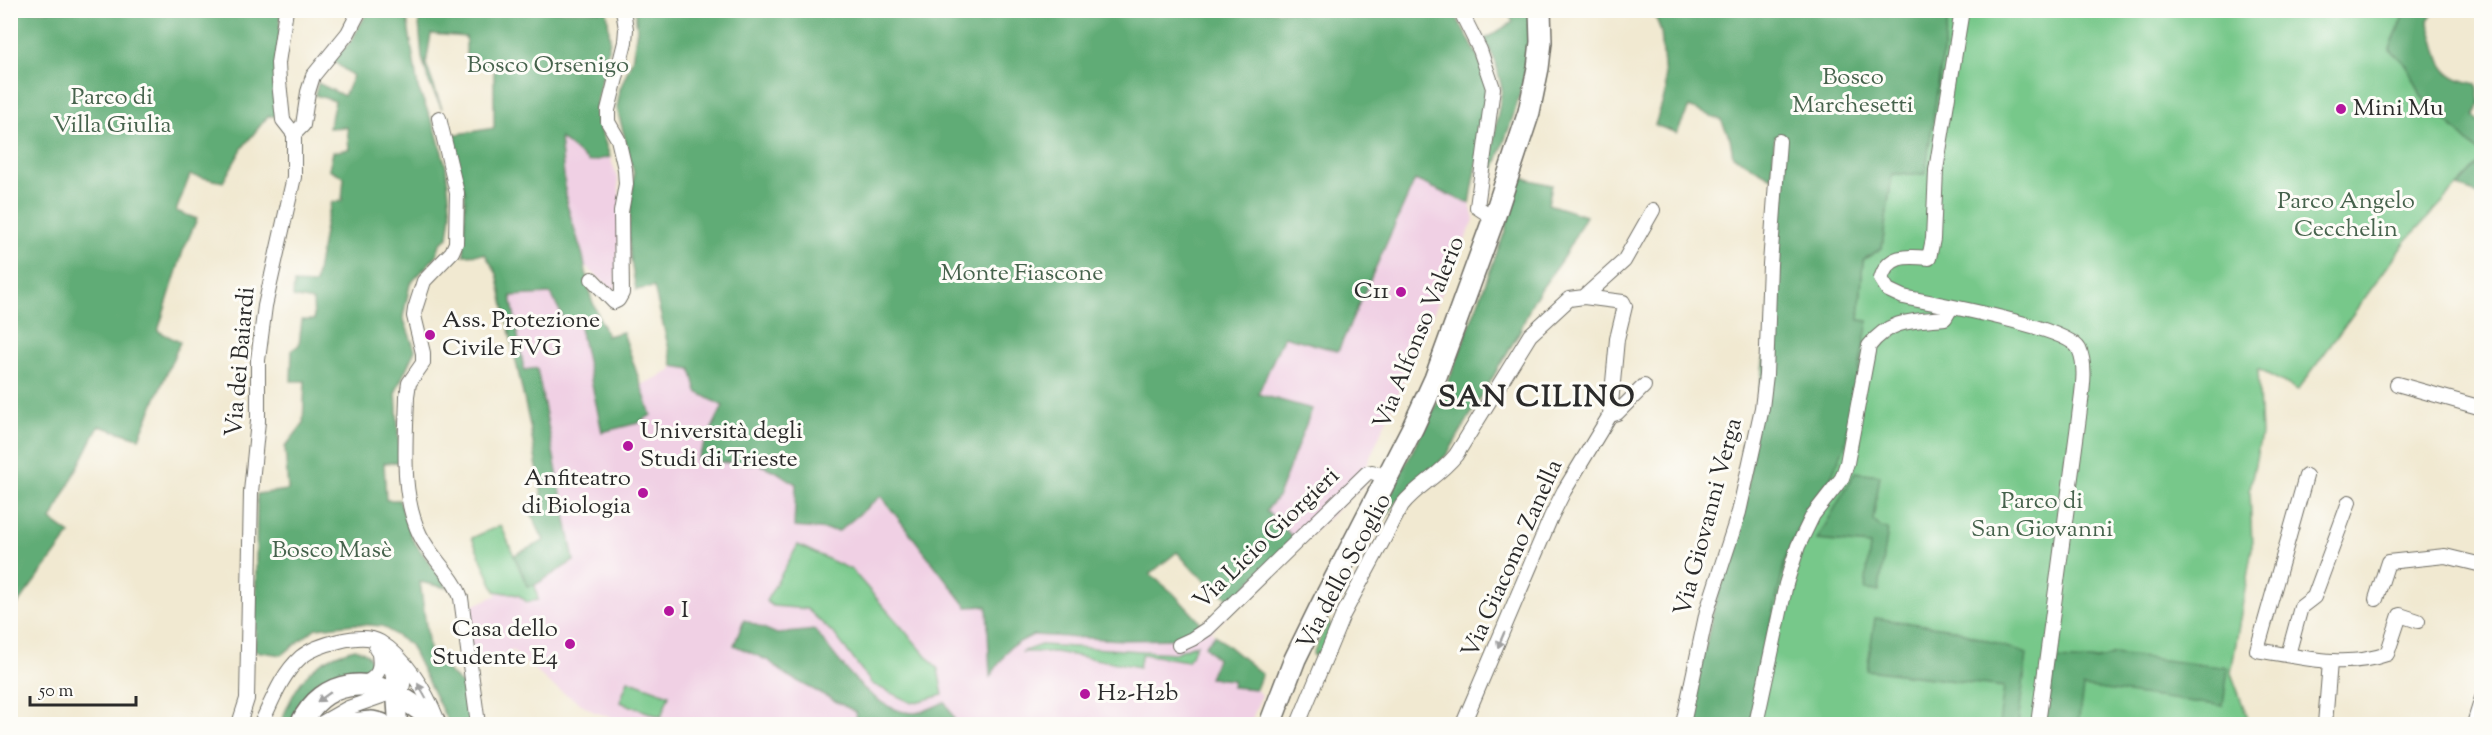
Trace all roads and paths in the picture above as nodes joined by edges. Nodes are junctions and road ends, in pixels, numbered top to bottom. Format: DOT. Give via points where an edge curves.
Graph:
graph roads {
  1 [pos="286,10"];
  2 [pos="360,10"];
  3 [pos="623,10"];
  4 [pos="1460,10"];
  5 [pos="1540,10"];
  6 [pos="1962,10"];
  7 [pos="439,118"];
  8 [pos="294,134"];
  9 [pos="1779,141"];
  10 [pos="1653,210"];
  11 [pos="1494,218"];
  12 [pos="592,279"];
  13 [pos="1584,297"];
  14 [pos="1951,308"];
  15 [pos="2397,384"];
  16 [pos="1644,386"];
  17 [pos="2481,408"];
  18 [pos="1610,415"];
  19 [pos="2307,476"];
  20 [pos="1387,477"];
  21 [pos="2349,502"];
  22 [pos="2481,565"];
  23 [pos="2376,599"];
  24 [pos="1321,606"];
  25 [pos="1343,615"];
  26 [pos="2418,621"];
  27 [pos="358,640"];
  28 [pos="1179,645"];
  29 [pos="378,649"];
  30 [pos="2289,655"];
  31 [pos="1295,659"];
  32 [pos="401,661"];
  33 [pos="2330,662"];
  34 [pos="1319,669"];
  35 [pos="358,685"];
  36 [pos="396,693"];
  37 [pos="2481,698"];
  38 [pos="239,724"];
  39 [pos="261,724"];
  40 [pos="301,724"];
  41 [pos="320,724"];
  42 [pos="348,724"];
  43 [pos="381,724"];
  44 [pos="398,724"];
  45 [pos="437,724"];
  46 [pos="478,724"];
  47 [pos="1270,724"];
  48 [pos="1298,724"];
  49 [pos="1463,724"];
  50 [pos="1683,724"];
  51 [pos="1756,724"];
  52 [pos="2038,724"];
  53 [pos="2325,724"];
  54 [pos="2474,724"];
  1 -- 8 [label="street, Via dei Baiardi" via="279,82 283,120"];
  2 -- 8 [label="street" via="348,33 313,76 303,125"];
  3 -- 12 [label="street" via="625,42 608,110 608,122 618,139 625,169 622,294 614,302"];
  4 -- 11 [label="street" via="1493,88 1477,207"];
  5 -- 11 [label="main road, Via Alfonso Valerio" via="1541,42 1534,89"];
  6 -- 14 [label="street" via="1936,170 1929,258 1894,259 1884,266 1881,279 1888,290 1904,297"];
  7 -- 46 [label="street" via="458,193 456,243 424,281 414,309 423,363 409,383 406,396 408,486 419,534 461,598"];
  8 -- 38 [label="street, Via dei Baiardi" via="294,177 265,306 258,360 258,421 250,492 247,699"];
  9 -- 50 [label="street, Via Giovanni Verga" via="1762,408 1739,512 1707,611"];
  10 -- 13 [label="street, Via dello Scoglio" via="1624,261"];
  11 -- 20 [label="main road, Via Alfonso Valerio" via="1435,379"];
  13 -- 18 [label="street, Via Giacomo Zanella" via="1611,298 1624,306"];
  13 -- 25 [label="street, Via dello Scoglio" via="1569,299 1530,335 1456,455 1443,472 1402,505"];
  14 -- 51 [label="street" via="1945,318 1888,328 1869,346 1847,463 1842,478 1813,515 1797,546"];
  14 -- 52 [label="street" via="2059,334 2072,340 2080,351 2083,377 2079,417"];
  15 -- 17 [label="street"];
  16 -- 18 [label="street, Via Giacomo Zanella" via="1617,413"];
  18 -- 49 [label="street, Via Giacomo Zanella, one-way" via="1551,517"];
  19 -- 30 [label="street" via="2257,650"];
  20 -- 24 [label="main road, Via Alfonso Valerio"];
  20 -- 28 [label="street, Via Licio Giorgieri" via="1367,473 1208,628"];
  21 -- 30 [label="street" via="2314,597 2301,607"];
  22 -- 23 [label="street" via="2445,556 2388,562"];
  24 -- 25 [label="street"];
  24 -- 31 [label="main road, Via Alfonso Valerio"];
  25 -- 34 [label="street, Via dello Scoglio"];
  26 -- 33 [label="street" via="2400,615 2387,654 2370,660"];
  27 -- 29 [label="street"];
  27 -- 32 [label="street" via="378,641"];
  27 -- 39 [label="street" via="319,646 302,657 278,687"];
  29 -- 35 [label="street" via="379,672"];
  29 -- 36 [label="street" via="391,667"];
  30 -- 33 [label="street"];
  31 -- 34 [label="street"];
  31 -- 47 [label="main road, Via Alfonso Valerio"];
  32 -- 36 [label="street" via="405,681"];
  45 -- 32 [label="street, one-way" via="420,686"];
  33 -- 53 [label="street"];
  34 -- 48 [label="street, Via dello Scoglio"];
  35 -- 36 [label="main road"];
  35 -- 40 [label="main road, one-way" via="329,692 307,712"];
  36 -- 41 [label="street" via="348,708"];
  36 -- 44 [label="main road"];
  36 -- 45 [label="main road"];
  37 -- 54 [label="street"];
  42 -- 43 [label="main road"];
}
